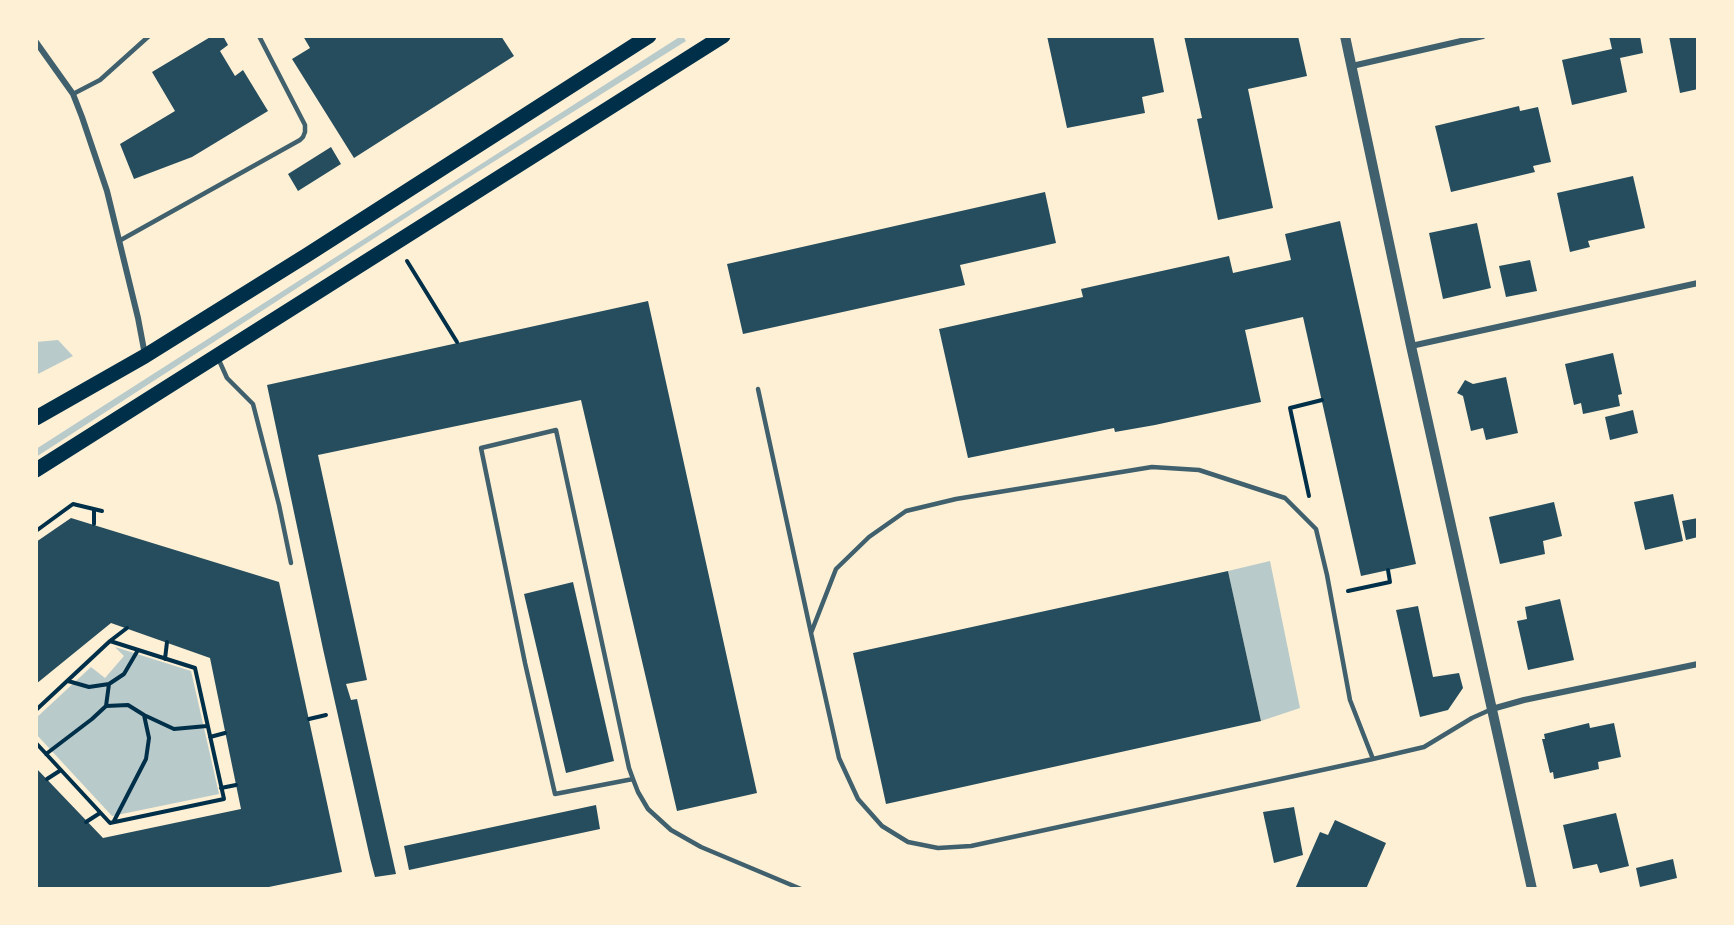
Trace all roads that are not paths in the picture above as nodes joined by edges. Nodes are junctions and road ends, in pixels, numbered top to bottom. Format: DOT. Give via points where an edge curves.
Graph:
graph roads {
  1 [pos="149,36"];
  2 [pos="259,36"];
  3 [pos="649,36"];
  4 [pos="723,36"];
  5 [pos="1345,36"];
  6 [pos="1483,36"];
  7 [pos="36,42"];
  8 [pos="1352,66"];
  9 [pos="72,94"];
  10 [pos="119,241"];
  11 [pos="1698,283"];
  12 [pos="1411,346"];
  13 [pos="145,356"];
  14 [pos="217,356"];
  15 [pos="758,389"];
  16 [pos="36,418"];
  17 [pos="36,470"];
  18 [pos="291,563"];
  19 [pos="811,633"];
  20 [pos="1698,664"];
  21 [pos="1492,709"];
  22 [pos="1373,759"];
  23 [pos="633,779"];
  24 [pos="801,889"];
  25 [pos="1532,889"];
  1 -- 9 [label="lane" via="100,80"];
  2 -- 10 [label="lane" via="305,125 303,137"];
  3 -- 13 [label="main road"];
  4 -- 14 [label="main road"];
  5 -- 8 [label="street"];
  6 -- 8 [label="street"];
  7 -- 9 [label="street"];
  8 -- 12 [label="street"];
  9 -- 10 [label="street" via="107,191"];
  10 -- 13 [label="street"];
  11 -- 12 [label="street"];
  12 -- 21 [label="street"];
  13 -- 16 [label="main road"];
  14 -- 17 [label="main road"];
  14 -- 18 [label="lane" via="227,378 253,404"];
  15 -- 19 [label="lane"];
  19 -- 22 [label="lane" via="840,758 858,799 882,826 908,842 938,848 971,846"];
  19 -- 22 [label="lane" via="836,569 869,537 906,511 956,499 1152,467 1198,470 1285,498 1316,529 1350,700"];
  20 -- 21 [label="street"];
  21 -- 22 [label="lane" via="1424,747"];
  21 -- 25 [label="street"];
  23 -- 23 [label="lane" via="555,794 481,448 556,430"];
  23 -- 24 [label="lane" via="648,808 671,830 701,847"];
}
